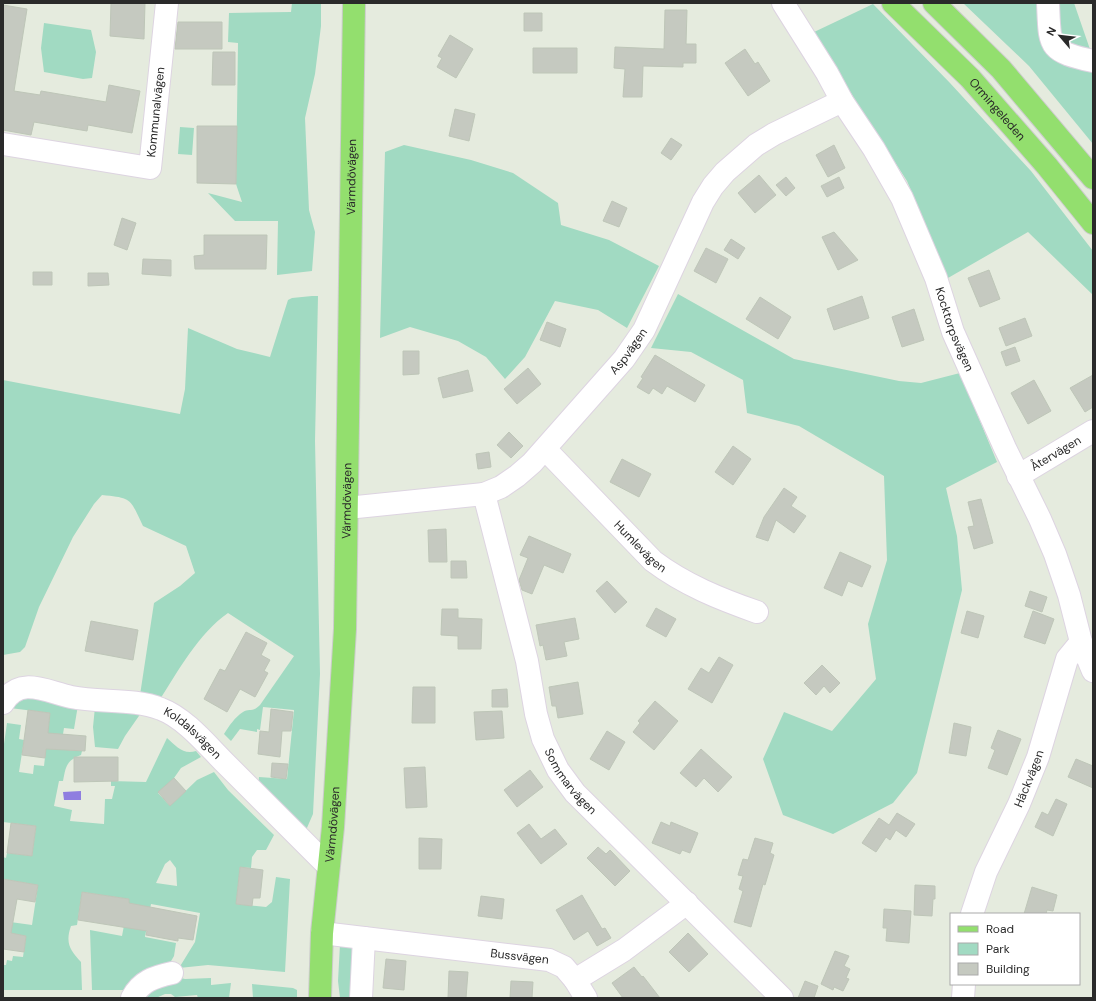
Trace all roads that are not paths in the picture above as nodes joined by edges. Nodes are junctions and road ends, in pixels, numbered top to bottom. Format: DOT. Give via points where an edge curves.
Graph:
graph roads {
  1 [pos="166,3"];
  2 [pos="354,3"];
  3 [pos="783,3"];
  4 [pos="893,3"];
  5 [pos="934,3"];
  6 [pos="1048,3"];
  7 [pos="1093,61"];
  8 [pos="842,101"];
  9 [pos="3,144"];
  10 [pos="1093,178"];
  11 [pos="1093,223"];
  12 [pos="1093,431"];
  13 [pos="546,450"];
  14 [pos="1018,476"];
  15 [pos="484,494"];
  16 [pos="347,508"];
  17 [pos="757,612"];
  18 [pos="1081,642"];
  19 [pos="1093,671"];
  20 [pos="8,697"];
  21 [pos="328,866"];
  22 [pos="687,903"];
  23 [pos="972,913"];
  24 [pos="322,932"];
  25 [pos="364,938"];
  26 [pos="172,973"];
  27 [pos="964,985"];
  28 [pos="581,989"];
  29 [pos="132,998"];
  30 [pos="320,998"];
  31 [pos="361,998"];
  32 [pos="782,998"];
  33 [pos="963,998"];
  1 -- 9 [label="street, Kommunalvägen" via="150,168"];
  2 -- 16 [label="main road, Värmdövägen"];
  3 -- 8 [label="street, Kocktorpsvägen"];
  4 -- 11 [label="main road, Ormingeleden" via="970,78"];
  5 -- 10 [label="main road" via="1001,69"];
  6 -- 7 [label="street" via="1049,34 1056,48 1070,56"];
  8 -- 13 [label="street, Aspvägen" via="756,145 717,181 703,202 644,330 624,359"];
  8 -- 14 [label="street, Kocktorpsvägen" via="902,198 936,278 953,332"];
  12 -- 14 [label="street, Återvägen"];
  13 -- 15 [label="street, Aspvägen" via="517,476"];
  13 -- 17 [label="street, Humlevägen" via="653,561 693,586 727,602"];
  14 -- 18 [label="street, Kocktorpsvägen" via="1055,554 1068,590"];
  15 -- 16 [label="street, Aspvägen"];
  15 -- 22 [label="street, Sommarvägen" via="527,660 536,714 543,739 558,770 575,793"];
  16 -- 21 [label="main road, Värmdövägen" via="345,629 333,827"];
  18 -- 19 [label="street, Kocktorpsvägen"];
  18 -- 23 [label="street, Häckvägen" via="1067,659 1038,757 1019,804 986,872"];
  20 -- 21 [label="street, Koldalsvägen" via="21,688 31,686 70,697 150,706 173,714"];
  21 -- 24 [label="main road, Värmdövägen"];
  22 -- 28 [label="street, Bussvägen" via="624,950"];
  22 -- 32 [label="street, Sommarvägen"];
  24 -- 25 [label="street, Bussvägen"];
  24 -- 30 [label="main road, Värmdövägen"];
  25 -- 28 [label="street, Bussvägen" via="549,960 564,967"];
  25 -- 31 [label="street"];
  26 -- 29 [label="street" via="142,984"];
  27 -- 33 [label="street"];
}
